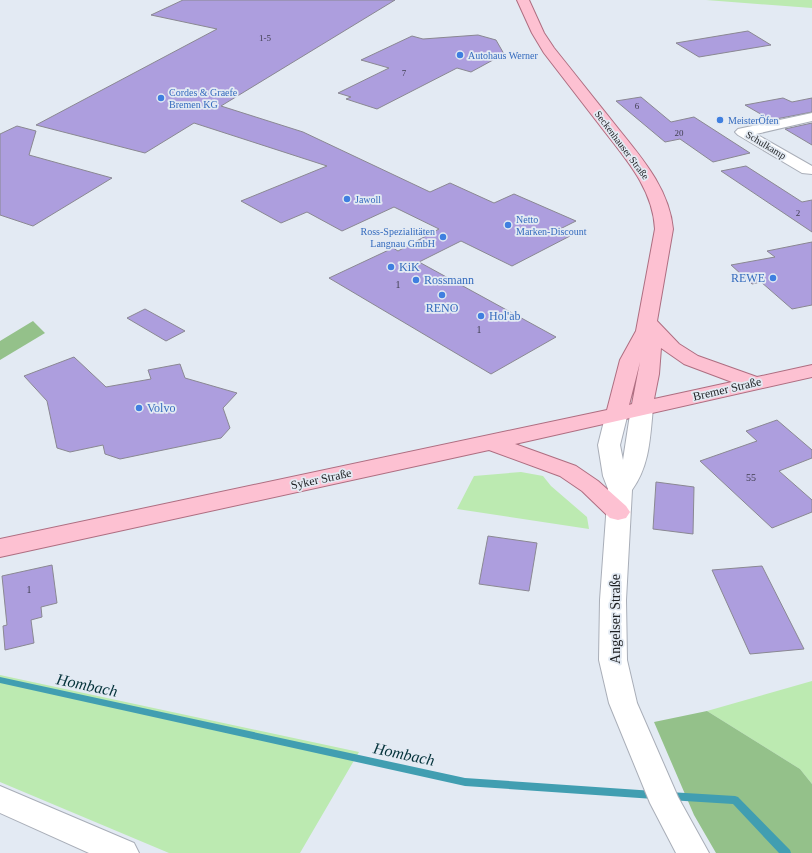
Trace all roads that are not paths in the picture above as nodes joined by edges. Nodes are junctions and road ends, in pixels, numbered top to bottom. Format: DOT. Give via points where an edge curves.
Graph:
graph roads {
  1 [pos="523,0"];
  2 [pos="812,117"];
  3 [pos="808,170"];
  4 [pos="647,327"];
  5 [pos="812,370"];
  6 [pos="754,383"];
  7 [pos="642,408"];
  8 [pos="617,413"];
  9 [pos="490,442"];
  10 [pos="619,501"];
  11 [pos="0,548"];
  12 [pos="0,800"];
  13 [pos="123,853"];
  14 [pos="693,853"];
  1 -- 4 [label="main road, Seckenhauser Straße" via="545,44 644,172 657,196 663,214 664,229"];
  2 -- 3 [label="main road, Schulkamp" via="742,132"];
  4 -- 6 [label="main road" via="691,360"];
  4 -- 7 [label="main road" via="651,344 649,374"];
  4 -- 8 [label="main road" via="628,364"];
  5 -- 6 [label="main road, Bremer Straße"];
  6 -- 7 [label="main road, Bremer Straße"];
  7 -- 8 [label="main road, Syker Straße"];
  7 -- 10 [label="main road" via="637,451"];
  8 -- 9 [label="main road, Syker Straße"];
  8 -- 10 [label="main road, Angelser Straße" via="609,445"];
  9 -- 10 [label="main road" via="568,471"];
  9 -- 11 [label="main road, Syker Straße"];
  10 -- 14 [label="main road, Angelser Straße" via="613,600 613,660 623,703 666,803"];
  12 -- 13 [label="main road"];
}
